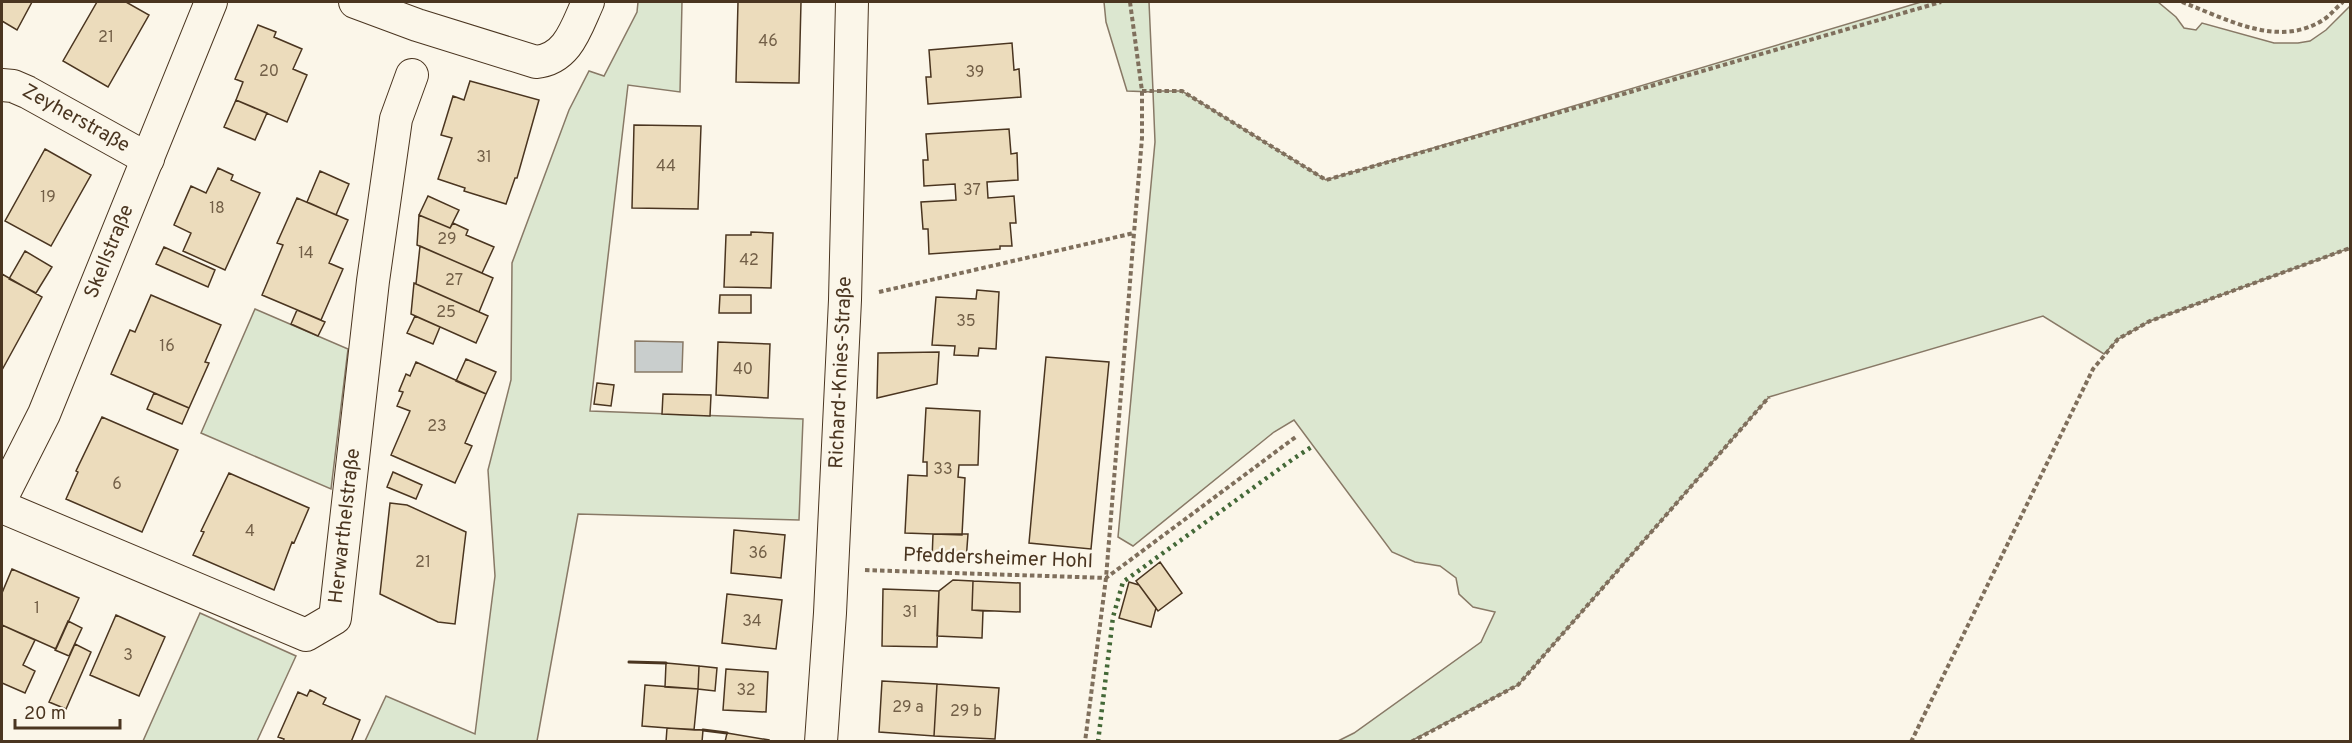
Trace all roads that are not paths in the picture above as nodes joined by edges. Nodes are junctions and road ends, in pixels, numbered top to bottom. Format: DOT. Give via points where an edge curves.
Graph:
graph roads {
  1 [pos="211,2"];
  2 [pos="355,2"];
  3 [pos="588,2"];
  4 [pos="852,2"];
  5 [pos="412,75"];
  6 [pos="2,85"];
  7 [pos="148,159"];
  8 [pos="2,497"];
  9 [pos="2,507"];
  10 [pos="821,741"];
  1 -- 7 [label="street, Skellstraße"];
  2 -- 3 [label="street" via="536,62 549,61 568,44"];
  4 -- 10 [label="street, Richard-Knies-Straße" via="845,300"];
  5 -- 9 [label="street, Herwarthelstraße" via="396,119 335,618 306,635"];
  6 -- 7 [label="street, Zeyherstraße" via="27,92"];
  7 -- 8 [label="street, Skellstraße" via="44,414"];
}
